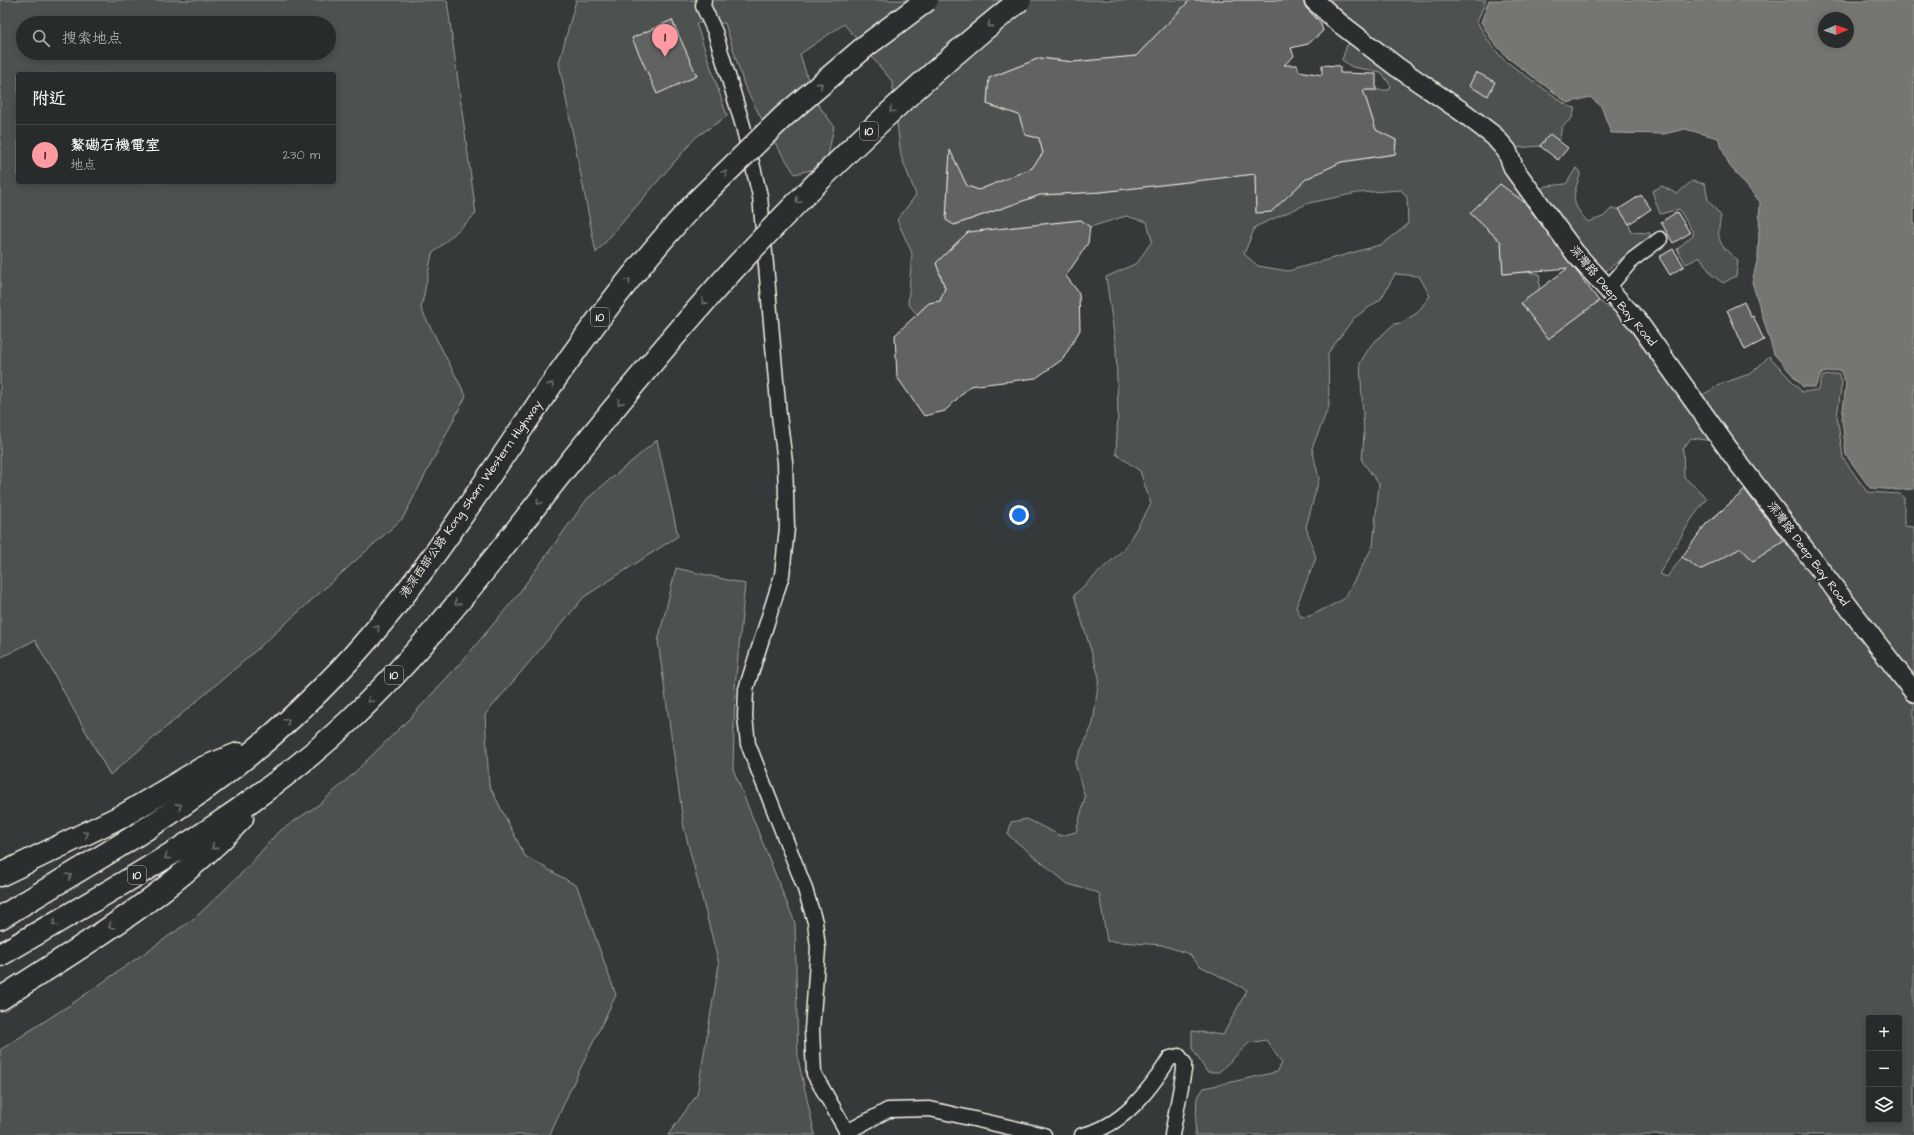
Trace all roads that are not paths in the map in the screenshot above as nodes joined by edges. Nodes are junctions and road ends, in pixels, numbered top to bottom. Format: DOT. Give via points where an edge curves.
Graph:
graph roads {
  1 [pos="704,0"];
  2 [pos="927,0"];
  3 [pos="1020,0"];
  4 [pos="1314,0"];
  5 [pos="1660,239"];
  6 [pos="1608,288"];
  7 [pos="1914,692"];
  8 [pos="257,747"];
  9 [pos="270,788"];
  10 [pos="0,875"];
  11 [pos="0,918"];
  12 [pos="0,955"];
  13 [pos="0,999"];
  14 [pos="846,1133"];
  15 [pos="1044,1135"];
  16 [pos="1082,1135"];
  17 [pos="1172,1135"];
  1 -- 14 [label="street" via="743,126 760,196 785,462 787,528 782,575 746,689 745,717 748,744 804,886 815,922 818,948 812,1030 814,1074"];
  8 -- 2 [label="highway, 港深西部公路 Kong Sham Western Highway / 10, one-way, bridge" via="340,669 400,601 610,303 667,233 782,117 861,50"];
  3 -- 9 [label="highway, 10, one-way, bridge" via="874,127 791,208 664,348 415,653 348,722"];
  4 -- 6 [label="street, 深灣路 Deep Bay Road" via="1338,22 1397,67 1494,136 1507,151 1514,169 1575,253"];
  5 -- 6 [label="street" via="1632,260"];
  6 -- 7 [label="street, 深灣路 Deep Bay Road" via="1637,321 1739,464"];
  10 -- 8 [label="highway, one-way" via="126,814 203,768"];
  11 -- 8 [label="highway, 港深西部公路 Kong Sham Western Highway / 10, one-way" via="199,793"];
  9 -- 12 [label="highway, 10, one-way" via="172,854"];
  9 -- 13 [label="highway, one-way" via="219,843 170,885"];
  14 -- 15 [label="street" via="888,1110 930,1109"];
  16 -- 17 [label="street" via="1104,1128 1121,1116 1151,1086 1170,1058 1179,1056 1184,1063 1184,1070"];
}
